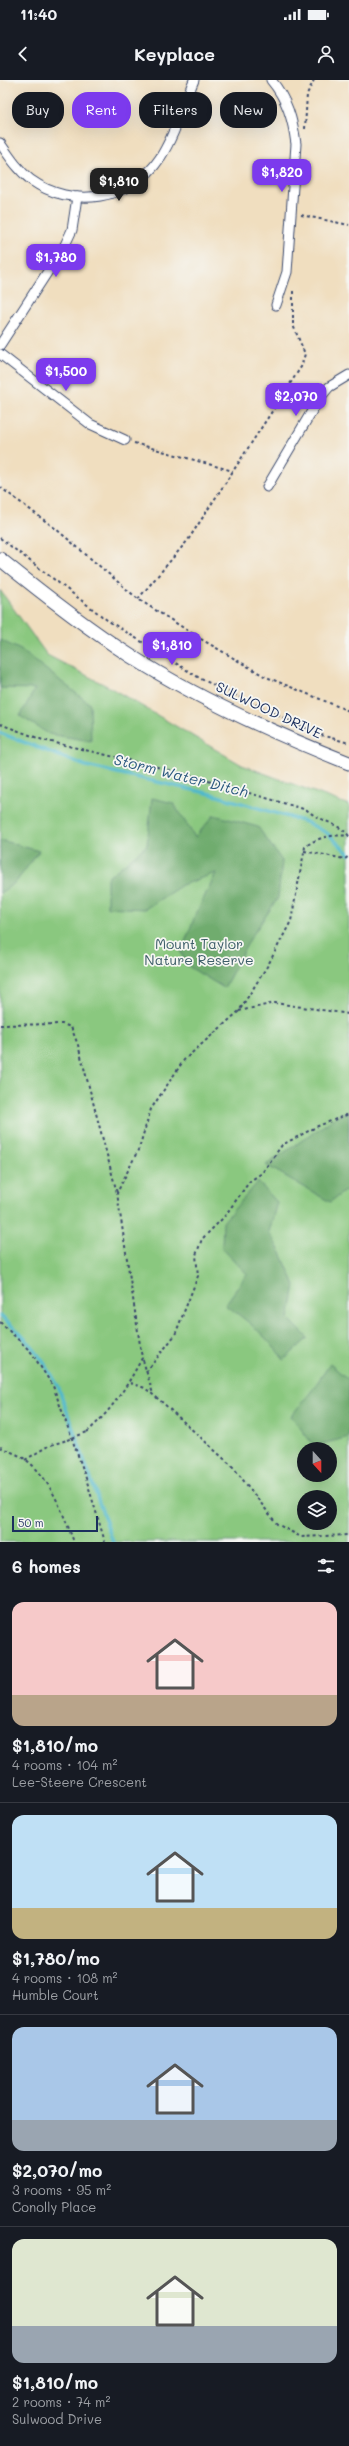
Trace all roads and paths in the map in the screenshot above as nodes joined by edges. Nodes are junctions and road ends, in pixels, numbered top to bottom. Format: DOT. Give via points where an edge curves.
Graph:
graph roads {
  1 [pos="194,80"];
  2 [pos="271,80"];
  3 [pos="0,143"];
  4 [pos="78,197"];
  5 [pos="291,213"];
  6 [pos="349,225"];
  7 [pos="276,306"];
  8 [pos="292,310"];
  9 [pos="0,345"];
  10 [pos="0,354"];
  11 [pos="349,375"];
  12 [pos="125,440"];
  13 [pos="233,471"];
  14 [pos="266,486"];
  15 [pos="0,487"];
  16 [pos="0,538"];
  17 [pos="0,559"];
  18 [pos="138,599"];
  19 [pos="349,711"];
  20 [pos="0,724"];
  21 [pos="349,743"];
  22 [pos="349,763"];
  23 [pos="349,836"];
  24 [pos="304,851"];
  25 [pos="349,856"];
  26 [pos="239,1011"];
  27 [pos="349,1014"];
  28 [pos="0,1024"];
  29 [pos="349,1114"];
  30 [pos="117,1193"];
  31 [pos="0,1322"];
  32 [pos="142,1358"];
  33 [pos="146,1372"];
  34 [pos="130,1383"];
  35 [pos="153,1395"];
  36 [pos="71,1438"];
  37 [pos="0,1446"];
  38 [pos="26,1460"];
  39 [pos="349,1535"];
  40 [pos="74,1542"];
  41 [pos="105,1542"];
  1 -- 4 [label="street" via="170,140 160,159 145,175 128,187 109,195"];
  2 -- 5 [label="street" via="287,105 294,124 296,144"];
  3 -- 4 [label="street" via="31,180 49,190"];
  4 -- 9 [label="street" via="72,230 65,244"];
  5 -- 6 [label="path"];
  5 -- 7 [label="street" via="287,272"];
  8 -- 13 [label="path" via="293,325 305,354 301,367"];
  10 -- 12 [label="street" via="90,424"];
  11 -- 14 [label="street" via="329,387 319,399"];
  12 -- 13 [label="path"];
  13 -- 18 [label="path" via="188,540"];
  15 -- 18 [label="path" via="56,529"];
  16 -- 21 [label="path" via="108,620 201,679 321,735"];
  17 -- 22 [label="main road, SULWOOD DRIVE" via="69,614 129,655 192,692 282,737"];
  18 -- 19 [label="path" via="264,676"];
  20 -- 23 [label="path" via="43,740 188,774 307,810 316,818 342,827"];
  23 -- 24 [label="path" via="340,835 313,841"];
  24 -- 25 [label="path" via="345,859"];
  24 -- 26 [label="path" via="291,921 268,965"];
  26 -- 27 [label="path" via="275,1003"];
  26 -- 30 [label="path" via="184,1060 151,1109 139,1148"];
  28 -- 30 [label="path" via="62,1024 71,1027"];
  29 -- 33 [label="path" via="318,1126 282,1145 262,1173 250,1181 224,1217 202,1239 196,1255 198,1276 175,1335"];
  30 -- 32 [label="path"];
  31 -- 36 [label="path" via="31,1352 53,1386"];
  32 -- 33 [label="path"];
  32 -- 34 [label="path"];
  33 -- 35 [label="path"];
  34 -- 35 [label="path" via="145,1388"];
  34 -- 36 [label="path, bridge" via="106,1416 87,1432"];
  35 -- 39 [label="path" via="233,1467 277,1524 301,1537"];
  36 -- 38 [label="path, bridge" via="48,1446"];
  36 -- 41 [label="path"];
  37 -- 38 [label="path"];
  38 -- 40 [label="path" via="46,1482 59,1504"];
}
